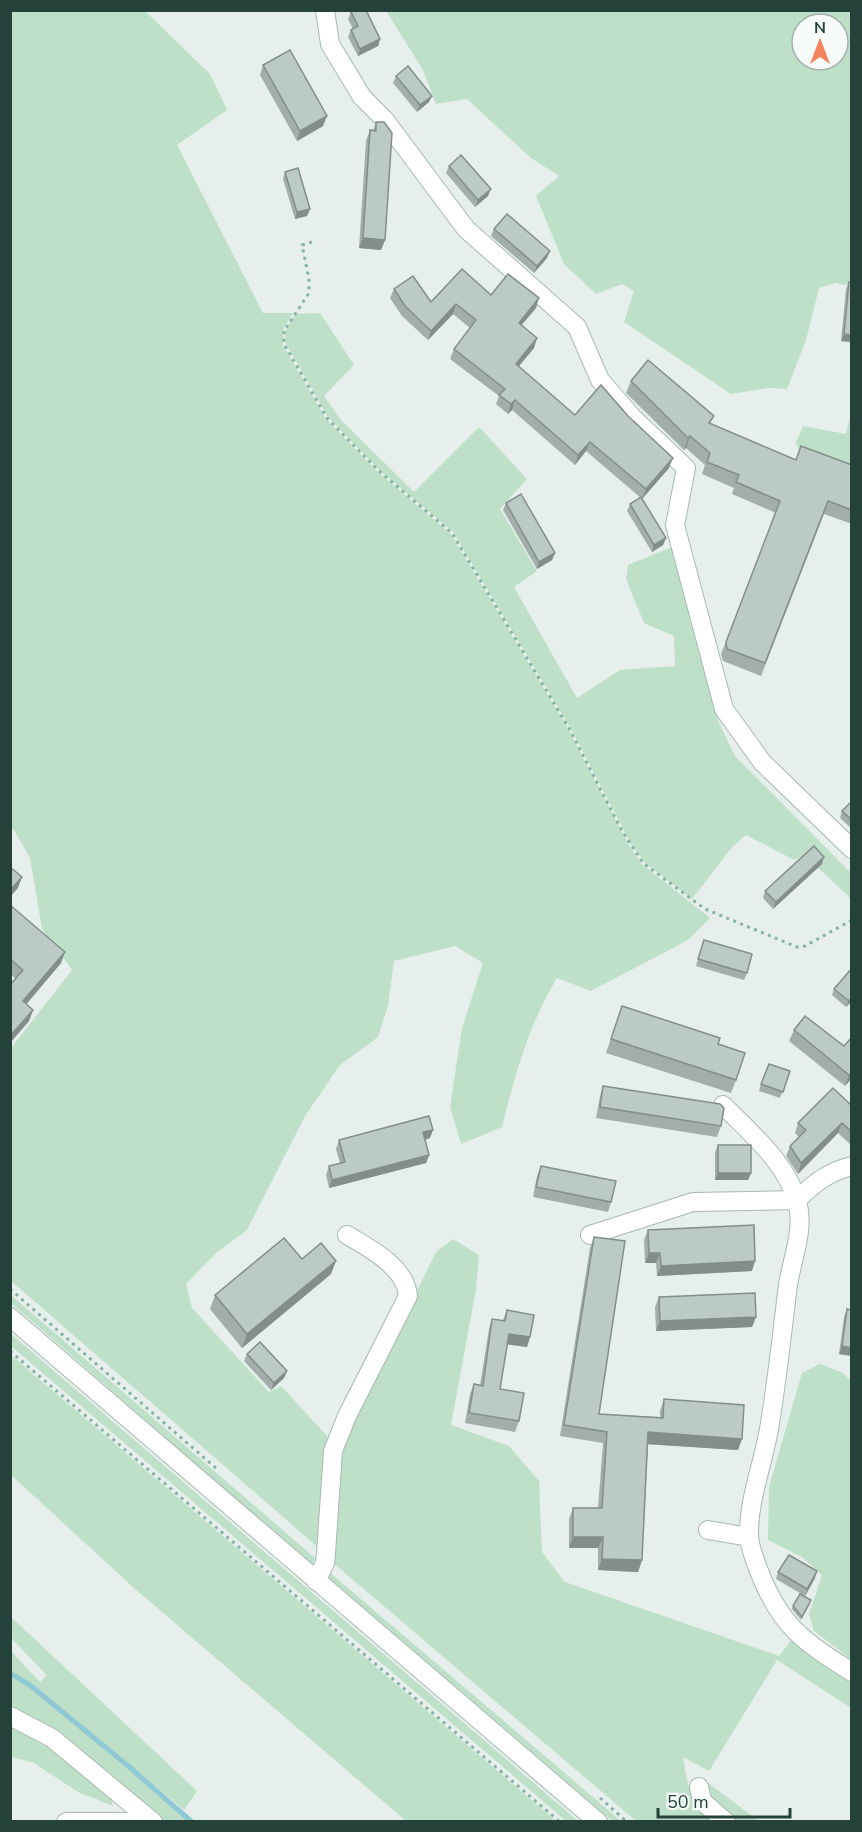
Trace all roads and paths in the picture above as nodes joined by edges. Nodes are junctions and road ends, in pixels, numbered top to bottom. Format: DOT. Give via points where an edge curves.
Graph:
graph roads {
  1 [pos="325,10"];
  2 [pos="312,242"];
  3 [pos="852,849"];
  4 [pos="852,920"];
  5 [pos="723,1105"];
  6 [pos="852,1166"];
  7 [pos="797,1200"];
  8 [pos="346,1235"];
  9 [pos="590,1235"];
  10 [pos="10,1317"];
  11 [pos="10,1351"];
  12 [pos="708,1530"];
  13 [pos="749,1537"];
  14 [pos="316,1581"];
  15 [pos="852,1672"];
  16 [pos="10,1716"];
  17 [pos="699,1787"];
  18 [pos="66,1821"];
  19 [pos="129,1821"];
  20 [pos="153,1821"];
  21 [pos="560,1821"];
  22 [pos="598,1821"];
  23 [pos="726,1821"];
  1 -- 3 [label="street" via="330,44 362,97 384,119 466,229 577,327 600,380 686,468 675,525 724,709 762,762"];
  2 -- 4 [label="path" via="302,245 309,294 284,330 284,344 327,418 379,471 452,533 570,730 643,863 705,909 796,947 805,946"];
  5 -- 7 [label="street" via="779,1164"];
  6 -- 7 [label="street" via="816,1180"];
  7 -- 9 [label="street" via="693,1202"];
  7 -- 13 [label="street" via="798,1240"];
  8 -- 14 [label="street" via="404,1279 408,1296 333,1451 325,1563"];
  10 -- 14 [label="street"];
  11 -- 21 [label="path"];
  12 -- 13 [label="street"];
  13 -- 15 [label="street" via="766,1590 778,1613 798,1635"];
  14 -- 22 [label="street"];
  16 -- 20 [label="street" via="52,1738"];
  17 -- 23 [label="street" via="702,1801"];
  18 -- 19 [label="street"];
}
